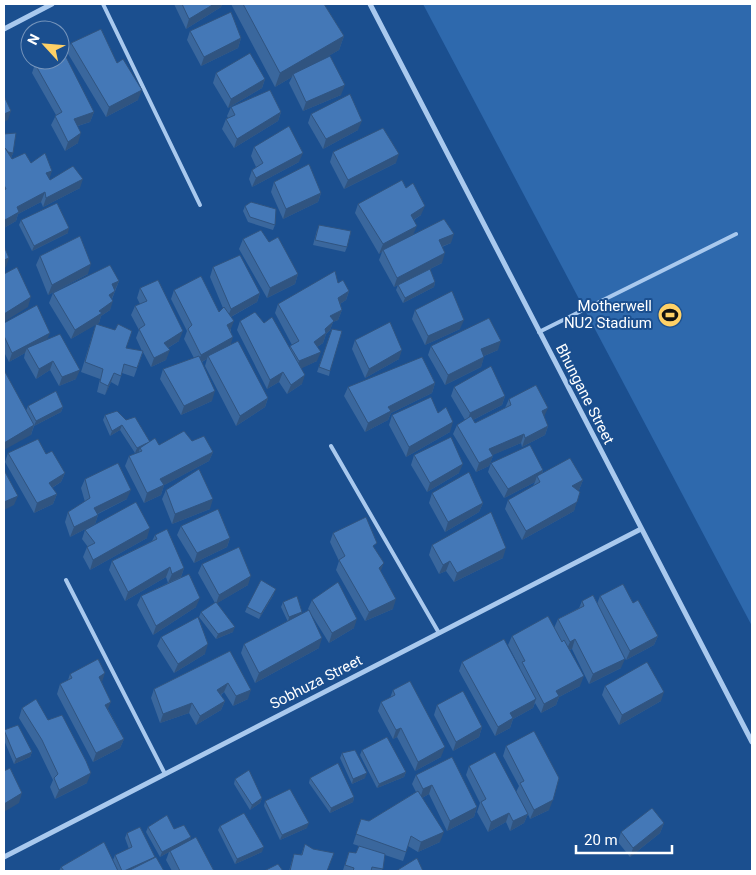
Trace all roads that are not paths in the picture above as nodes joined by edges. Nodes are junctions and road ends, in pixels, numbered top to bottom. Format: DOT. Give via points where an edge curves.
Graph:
graph roads {
  1 [pos="52,4"];
  2 [pos="104,4"];
  3 [pos="370,4"];
  4 [pos="4,29"];
  5 [pos="200,205"];
  6 [pos="736,234"];
  7 [pos="539,332"];
  8 [pos="331,446"];
  9 [pos="641,529"];
  10 [pos="66,580"];
  11 [pos="439,633"];
  12 [pos="752,742"];
  13 [pos="165,774"];
  14 [pos="4,857"];
  1 -- 4 [label="street"];
  2 -- 5 [label="lane"];
  3 -- 7 [label="street, Bhungane Street"];
  6 -- 7 [label="lane"];
  7 -- 9 [label="street, Bhungane Street"];
  8 -- 11 [label="lane"];
  9 -- 11 [label="street, Sobhuza Street"];
  9 -- 12 [label="street, Bhungane Street"];
  10 -- 13 [label="lane"];
  11 -- 13 [label="street, Sobhuza Street"];
  13 -- 14 [label="street, Sobhuza Street"];
}
